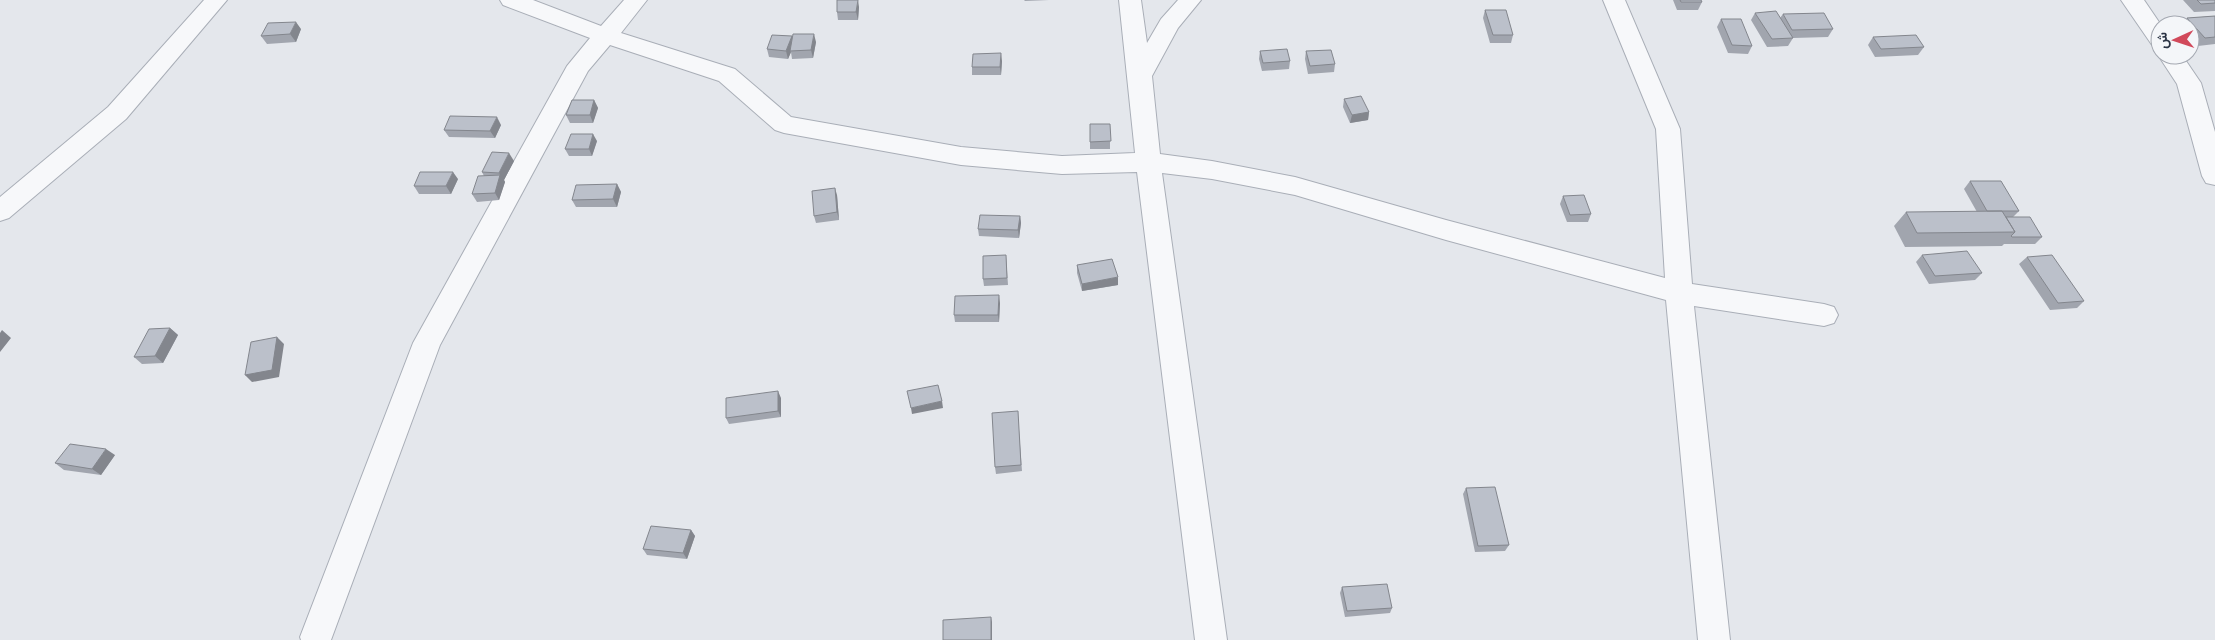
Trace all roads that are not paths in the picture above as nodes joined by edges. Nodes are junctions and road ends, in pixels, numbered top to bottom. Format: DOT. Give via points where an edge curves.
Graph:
graph roads {
  1 [pos="216,0"];
  2 [pos="510,0"];
  3 [pos="636,0"];
  4 [pos="1130,0"];
  5 [pos="1190,0"];
  6 [pos="1614,0"];
  7 [pos="2132,0"];
  8 [pos="2150,26"];
  9 [pos="606,36"];
  10 [pos="2177,65"];
  11 [pos="1140,76"];
  12 [pos="1148,162"];
  13 [pos="2215,176"];
  14 [pos="0,211"];
  15 [pos="1679,293"];
  16 [pos="1824,315"];
  17 [pos="316,636"];
  18 [pos="1211,640"];
  19 [pos="1714,640"];
  1 -- 14 [label="street" via="117,113"];
  2 -- 9 [label="street"];
  3 -- 9 [label="street"];
  4 -- 11 [label="street"];
  5 -- 11 [label="street" via="1169,24"];
  6 -- 15 [label="street" via="1668,129"];
  7 -- 8 [label="street"];
  9 -- 12 [label="street" via="727,75 784,124 962,156 1062,165"];
  9 -- 17 [label="street" via="579,66 427,343"];
  10 -- 13 [label="street" via="2190,82"];
  11 -- 12 [label="street"];
  12 -- 15 [label="street" via="1295,186"];
  12 -- 18 [label="street"];
  15 -- 16 [label="street"];
  15 -- 19 [label="street"];
}
